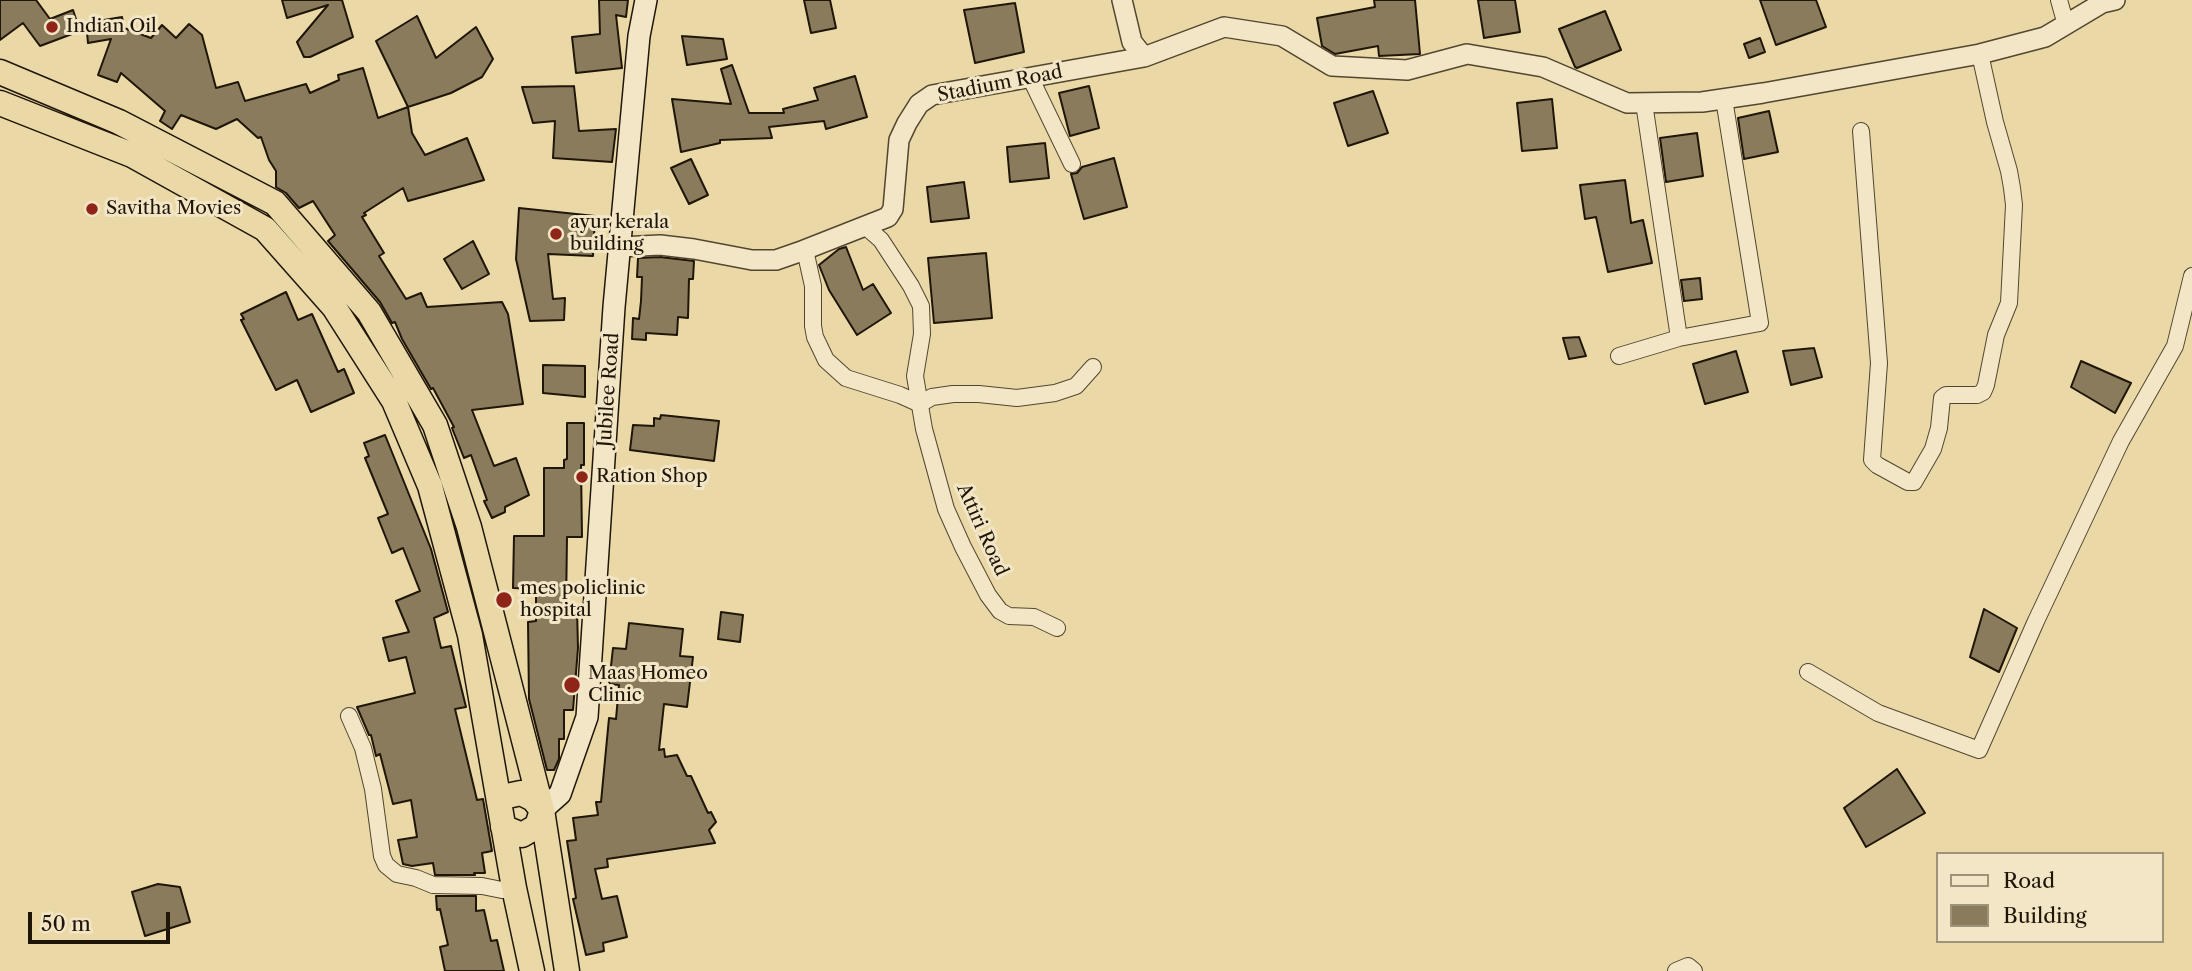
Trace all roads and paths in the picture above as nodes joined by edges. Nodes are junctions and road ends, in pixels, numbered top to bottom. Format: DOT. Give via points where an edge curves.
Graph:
graph roads {
  1 [pos="646,0"];
  2 [pos="1122,0"];
  3 [pos="2059,0"];
  4 [pos="2115,0"];
  5 [pos="2066,25"];
  6 [pos="1980,54"];
  7 [pos="1144,57"];
  8 [pos="0,72"];
  9 [pos="1030,77"];
  10 [pos="1724,99"];
  11 [pos="0,103"];
  12 [pos="1644,103"];
  13 [pos="1860,131"];
  14 [pos="1072,164"];
  15 [pos="865,226"];
  16 [pos="620,247"];
  17 [pos="805,250"];
  18 [pos="2192,276"];
  19 [pos="1679,338"];
  20 [pos="1619,356"];
  21 [pos="1093,367"];
  22 [pos="920,404"];
  23 [pos="1056,628"];
  24 [pos="1808,672"];
  25 [pos="349,716"];
  26 [pos="542,810"];
  27 [pos="501,815"];
  28 [pos="513,888"];
  29 [pos="532,971"];
  30 [pos="567,971"];
  31 [pos="1676,971"];
  32 [pos="1694,971"];
  1 -- 16 [label="main road, Jubilee Road"];
  2 -- 7 [label="street" via="1132,42"];
  3 -- 5 [label="street"];
  4 -- 5 [label="street, Stadium Road"];
  5 -- 6 [label="street, Stadium Road" via="2045,37"];
  6 -- 10 [label="street, Stadium Road"];
  6 -- 13 [label="street" via="2010,171 2014,205 2009,303 1983,391 1942,398 1933,449 1914,482 1872,460 1879,363"];
  7 -- 9 [label="street, Stadium Road"];
  7 -- 12 [label="street, Stadium Road" via="1224,27 1282,36 1332,66 1407,70 1467,54 1543,67 1627,103"];
  8 -- 26 [label="highway" via="119,122 275,203 369,312 435,425 469,527"];
  9 -- 14 [label="street"];
  9 -- 15 [label="street, Stadium Road" via="932,95 919,104 899,140 893,209 888,217"];
  10 -- 12 [label="street, Stadium Road"];
  10 -- 19 [label="street" via="1760,323"];
  11 -- 27 [label="highway" via="132,155 265,229 334,307 394,401 430,486 470,635"];
  12 -- 19 [label="street"];
  15 -- 17 [label="street, Stadium Road"];
  15 -- 22 [label="street, Attiri Road" via="881,240 920,306 922,334 915,376"];
  16 -- 17 [label="street, Stadium Road" via="660,245 752,260 776,260"];
  16 -- 26 [label="main road, Jubilee Road" via="587,717 560,794"];
  17 -- 22 [label="street" via="813,286 813,326 826,360 846,379"];
  18 -- 24 [label="street" via="2175,346 2121,441 1979,750 1878,713"];
  19 -- 20 [label="street"];
  21 -- 22 [label="street" via="1076,386 1055,393 1017,398 953,394"];
  22 -- 23 [label="street, Attiri Road" via="946,509 988,595 1009,616 1034,617"];
  25 -- 28 [label="street" via="363,748 386,865 433,885"];
  26 -- 27 [label="highway" via="537,827 522,835"];
  26 -- 30 [label="highway"];
  27 -- 28 [label="highway"];
  28 -- 29 [label="highway"];
  31 -- 32 [label="street" via="1688,965"];
}
